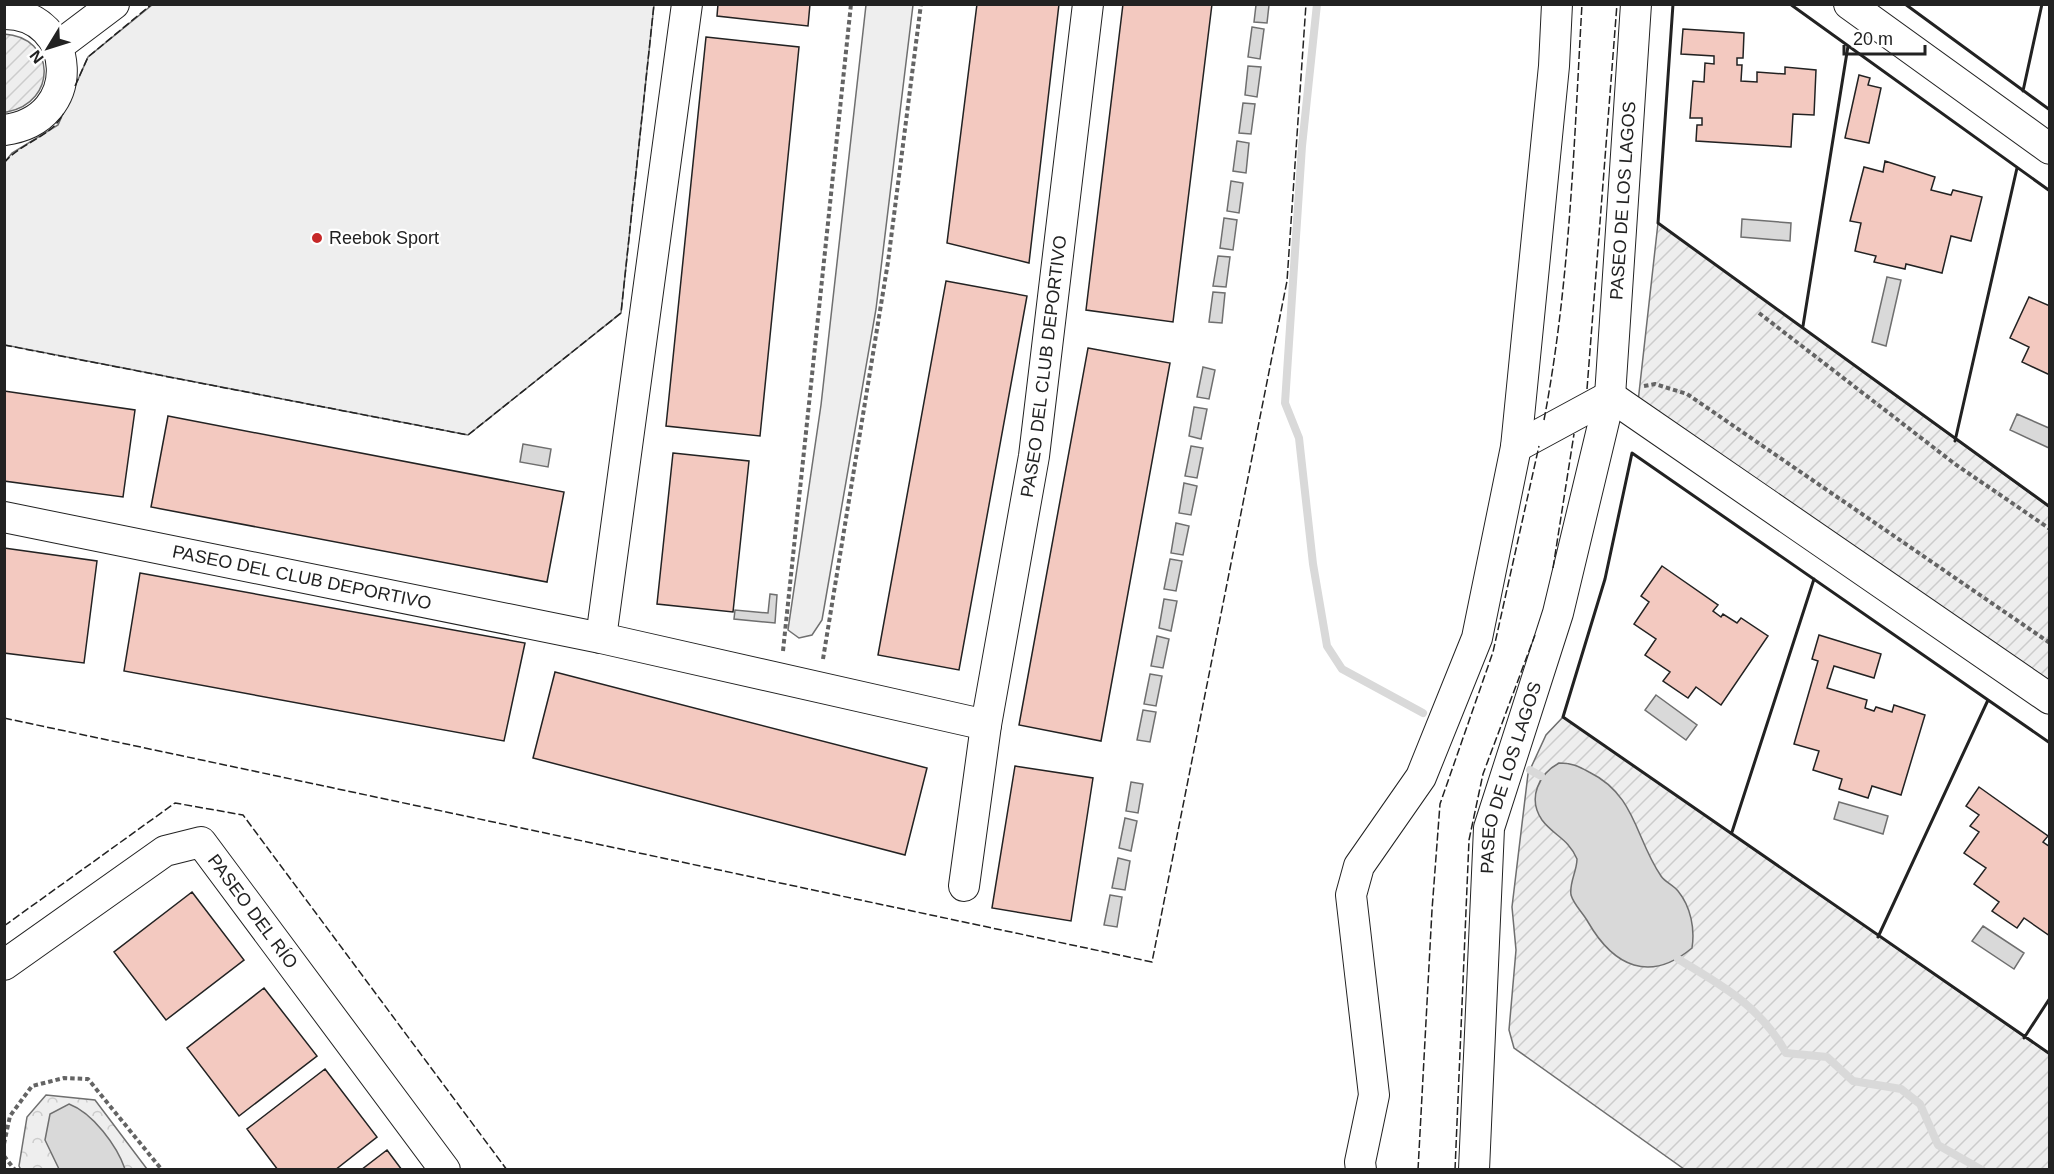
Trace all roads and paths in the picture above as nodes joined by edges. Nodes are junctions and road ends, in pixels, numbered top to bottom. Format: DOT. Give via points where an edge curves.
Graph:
graph roads {
  1 [pos="114,4"];
  2 [pos="687,4"];
  3 [pos="851,4"];
  4 [pos="921,4"];
  5 [pos="1088,4"];
  6 [pos="1557,4"];
  7 [pos="1636,4"];
  8 [pos="1849,4"];
  9 [pos="4,14"];
  10 [pos="57,47"];
  11 [pos="4,130"];
  12 [pos="2049,149"];
  13 [pos="1760,313"];
  14 [pos="1621,392"];
  15 [pos="1516,447"];
  16 [pos="4,517"];
  17 [pos="2049,529"];
  18 [pos="601,638"];
  19 [pos="2049,643"];
  20 [pos="780,679"];
  21 [pos="819,686"];
  22 [pos="2049,699"];
  23 [pos="986,725"];
  24 [pos="964,886"];
  25 [pos="4,965"];
  26 [pos="4,1144"];
  27 [pos="4,1156"];
  28 [pos="15,1170"];
  29 [pos="162,1170"];
  30 [pos="445,1170"];
  31 [pos="1361,1170"];
  32 [pos="1474,1170"];
  1 -- 10 [label="street"];
  2 -- 18 [label="street"];
  3 -- 20 [label="path"];
  4 -- 21 [label="path" via="888,262"];
  5 -- 23 [label="street, PASEO DEL CLUB DEPORTIVO" via="1034,456"];
  6 -- 15 [label="street"];
  7 -- 14 [label="street, PASEO DE LOS LAGOS"];
  8 -- 12 [label="street"];
  9 -- 10 [label="street" via="31,20"];
  10 -- 11 [label="street" via="62,66 61,86 54,103 33,123"];
  13 -- 17 [label="path" via="1954,464"];
  14 -- 15 [label="street"];
  14 -- 19 [label="path" via="1655,384 1687,394"];
  14 -- 22 [label="street"];
  14 -- 32 [label="street, PASEO DE LOS LAGOS" via="1558,613 1489,828"];
  15 -- 31 [label="street" via="1477,638 1422,777 1359,866 1351,895 1374,1095"];
  16 -- 18 [label="street, PASEO DEL CLUB DEPORTIVO"];
  18 -- 20 [label="street, PASEO DEL CLUB DEPORTIVO"];
  20 -- 21 [label="street, PASEO DEL CLUB DEPORTIVO"];
  21 -- 23 [label="street, PASEO DEL CLUB DEPORTIVO"];
  23 -- 24 [label="street, PASEO DEL CLUB DEPORTIVO"];
  25 -- 30 [label="street, PASEO DEL RÍO" via="165,851 201,842"];
  26 -- 29 [label="path" via="10,1116 32,1086 64,1078 88,1079"];
  27 -- 28 [label="path"];
}
